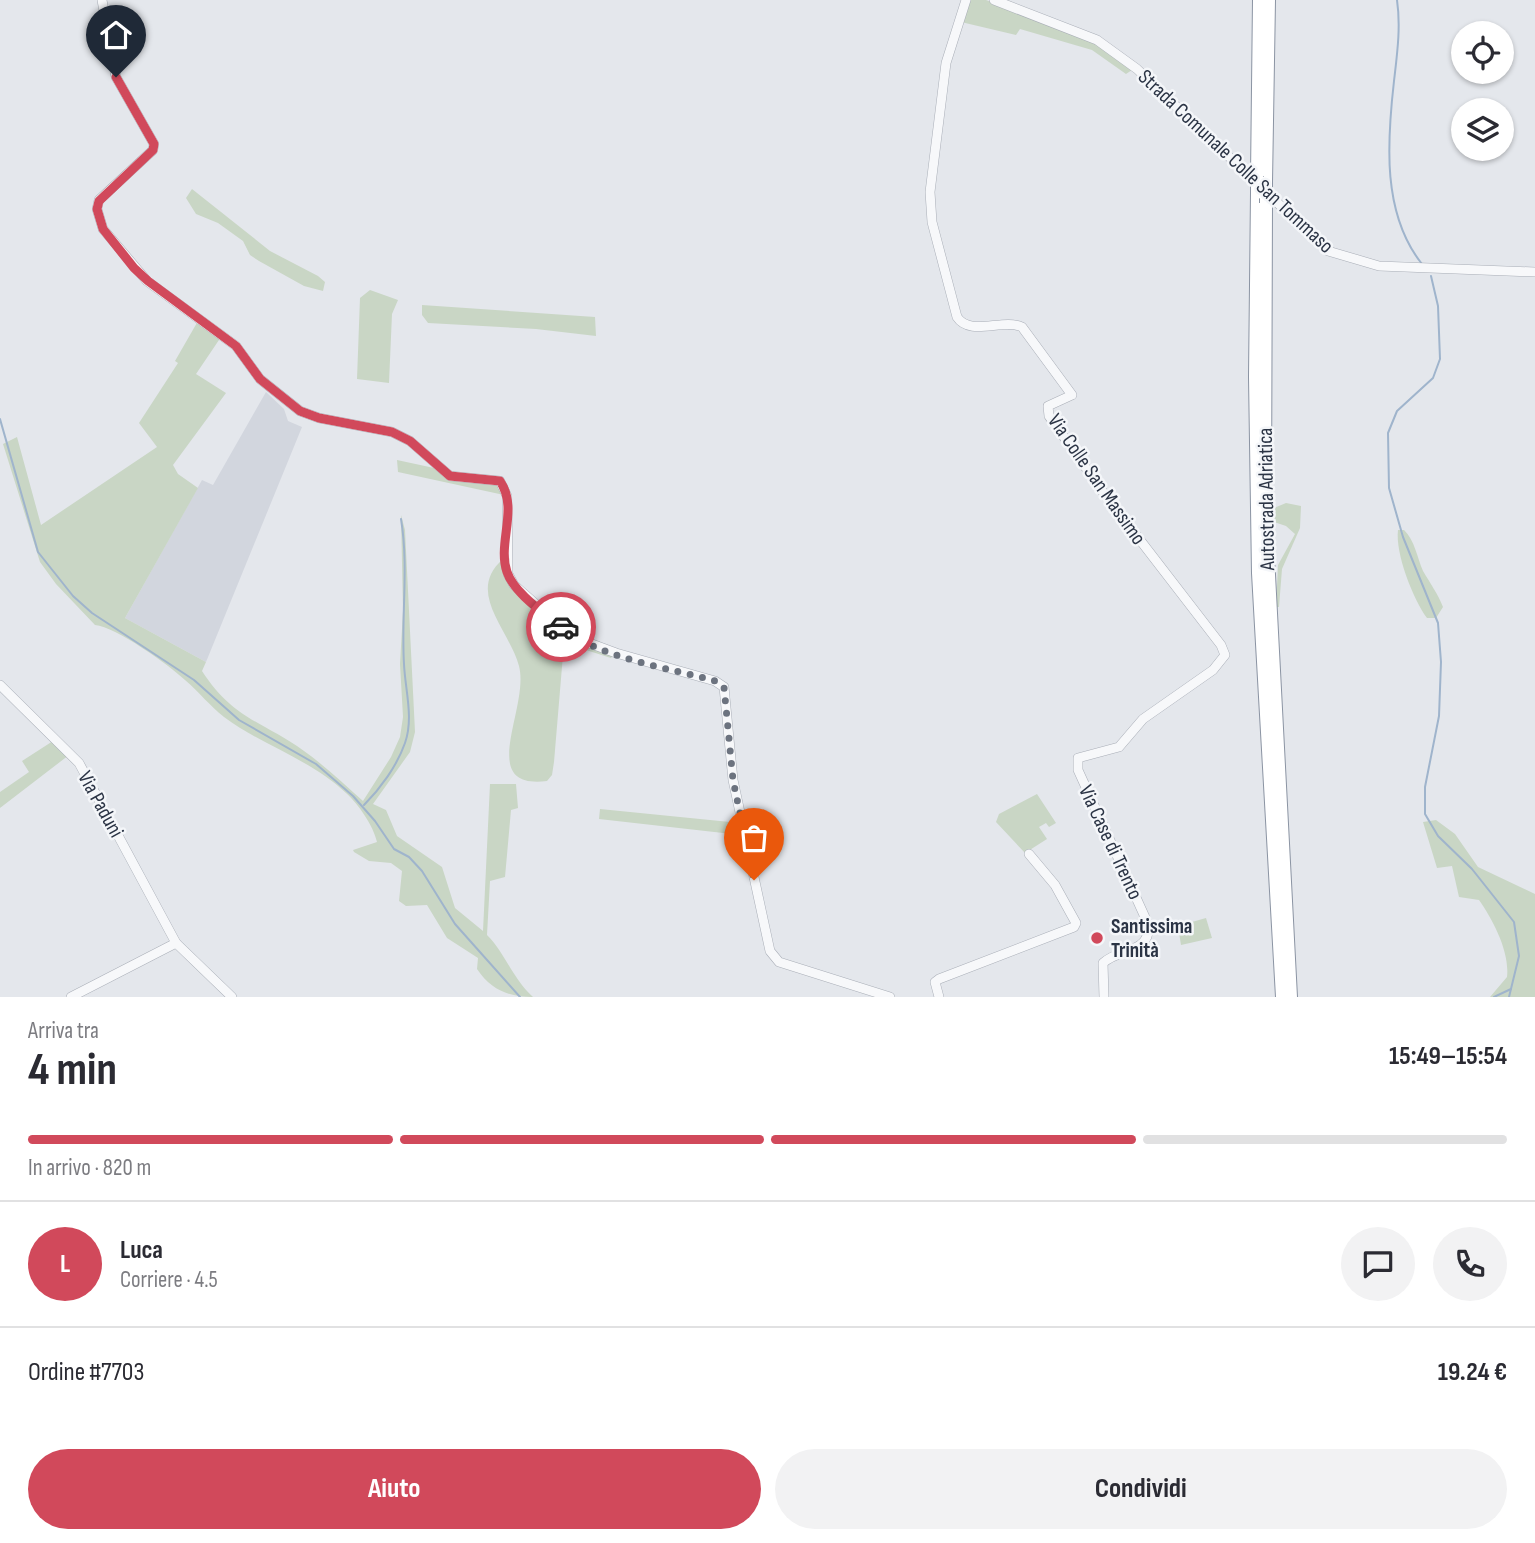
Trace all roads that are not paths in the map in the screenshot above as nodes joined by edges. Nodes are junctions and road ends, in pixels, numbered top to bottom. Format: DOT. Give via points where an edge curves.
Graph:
graph roads {
  1 [pos="102,0"];
  2 [pos="966,0"];
  3 [pos="995,0"];
  4 [pos="1259,0"];
  5 [pos="1269,0"];
  6 [pos="1262,179"];
  7 [pos="1261,198"];
  8 [pos="1535,272"];
  9 [pos="1225,655"];
  10 [pos="0,684"];
  11 [pos="1029,853"];
  12 [pos="176,943"];
  13 [pos="71,997"];
  14 [pos="232,997"];
  15 [pos="890,997"];
  16 [pos="939,997"];
  17 [pos="1104,997"];
  18 [pos="1282,997"];
  19 [pos="1291,997"];
  1 -- 15 [label="street" via="116,77 154,144 99,201 100,220 121,254 148,281 236,346 260,379 300,411 392,432 410,441 450,476 500,481 507,496 508,574 514,585 573,637 724,687 733,780 770,951 779,962"];
  2 -- 9 [label="street, Via Colle San Massimo" via="946,63 930,192 932,222 957,317 970,326 1022,327 1072,395 1048,406 1049,416 1222,645"];
  3 -- 8 [label="street, Strada Comunale Colle San Tommaso" via="1097,40 1137,69 1328,251 1379,266"];
  4 -- 6 [label="highway, Autostrada Adriatica"];
  5 -- 6 [label="highway, Autostrada Adriatica"];
  6 -- 7 [label="highway, Autostrada Adriatica, bridge"];
  7 -- 18 [label="highway, Autostrada Adriatica" via="1255,400 1258,573"];
  7 -- 19 [label="highway, Autostrada Adriatica" via="1265,509"];
  9 -- 17 [label="street, Via Case di Trento" via="1213,670 1143,719 1119,747 1078,758 1078,770 1149,926 1142,945 1103,963"];
  10 -- 12 [label="street, Via Paduni" via="79,763"];
  11 -- 16 [label="street" via="1065,902 1074,927 939,979 935,982"];
  12 -- 13 [label="street"];
  12 -- 14 [label="street, Via Paduni"];
}
